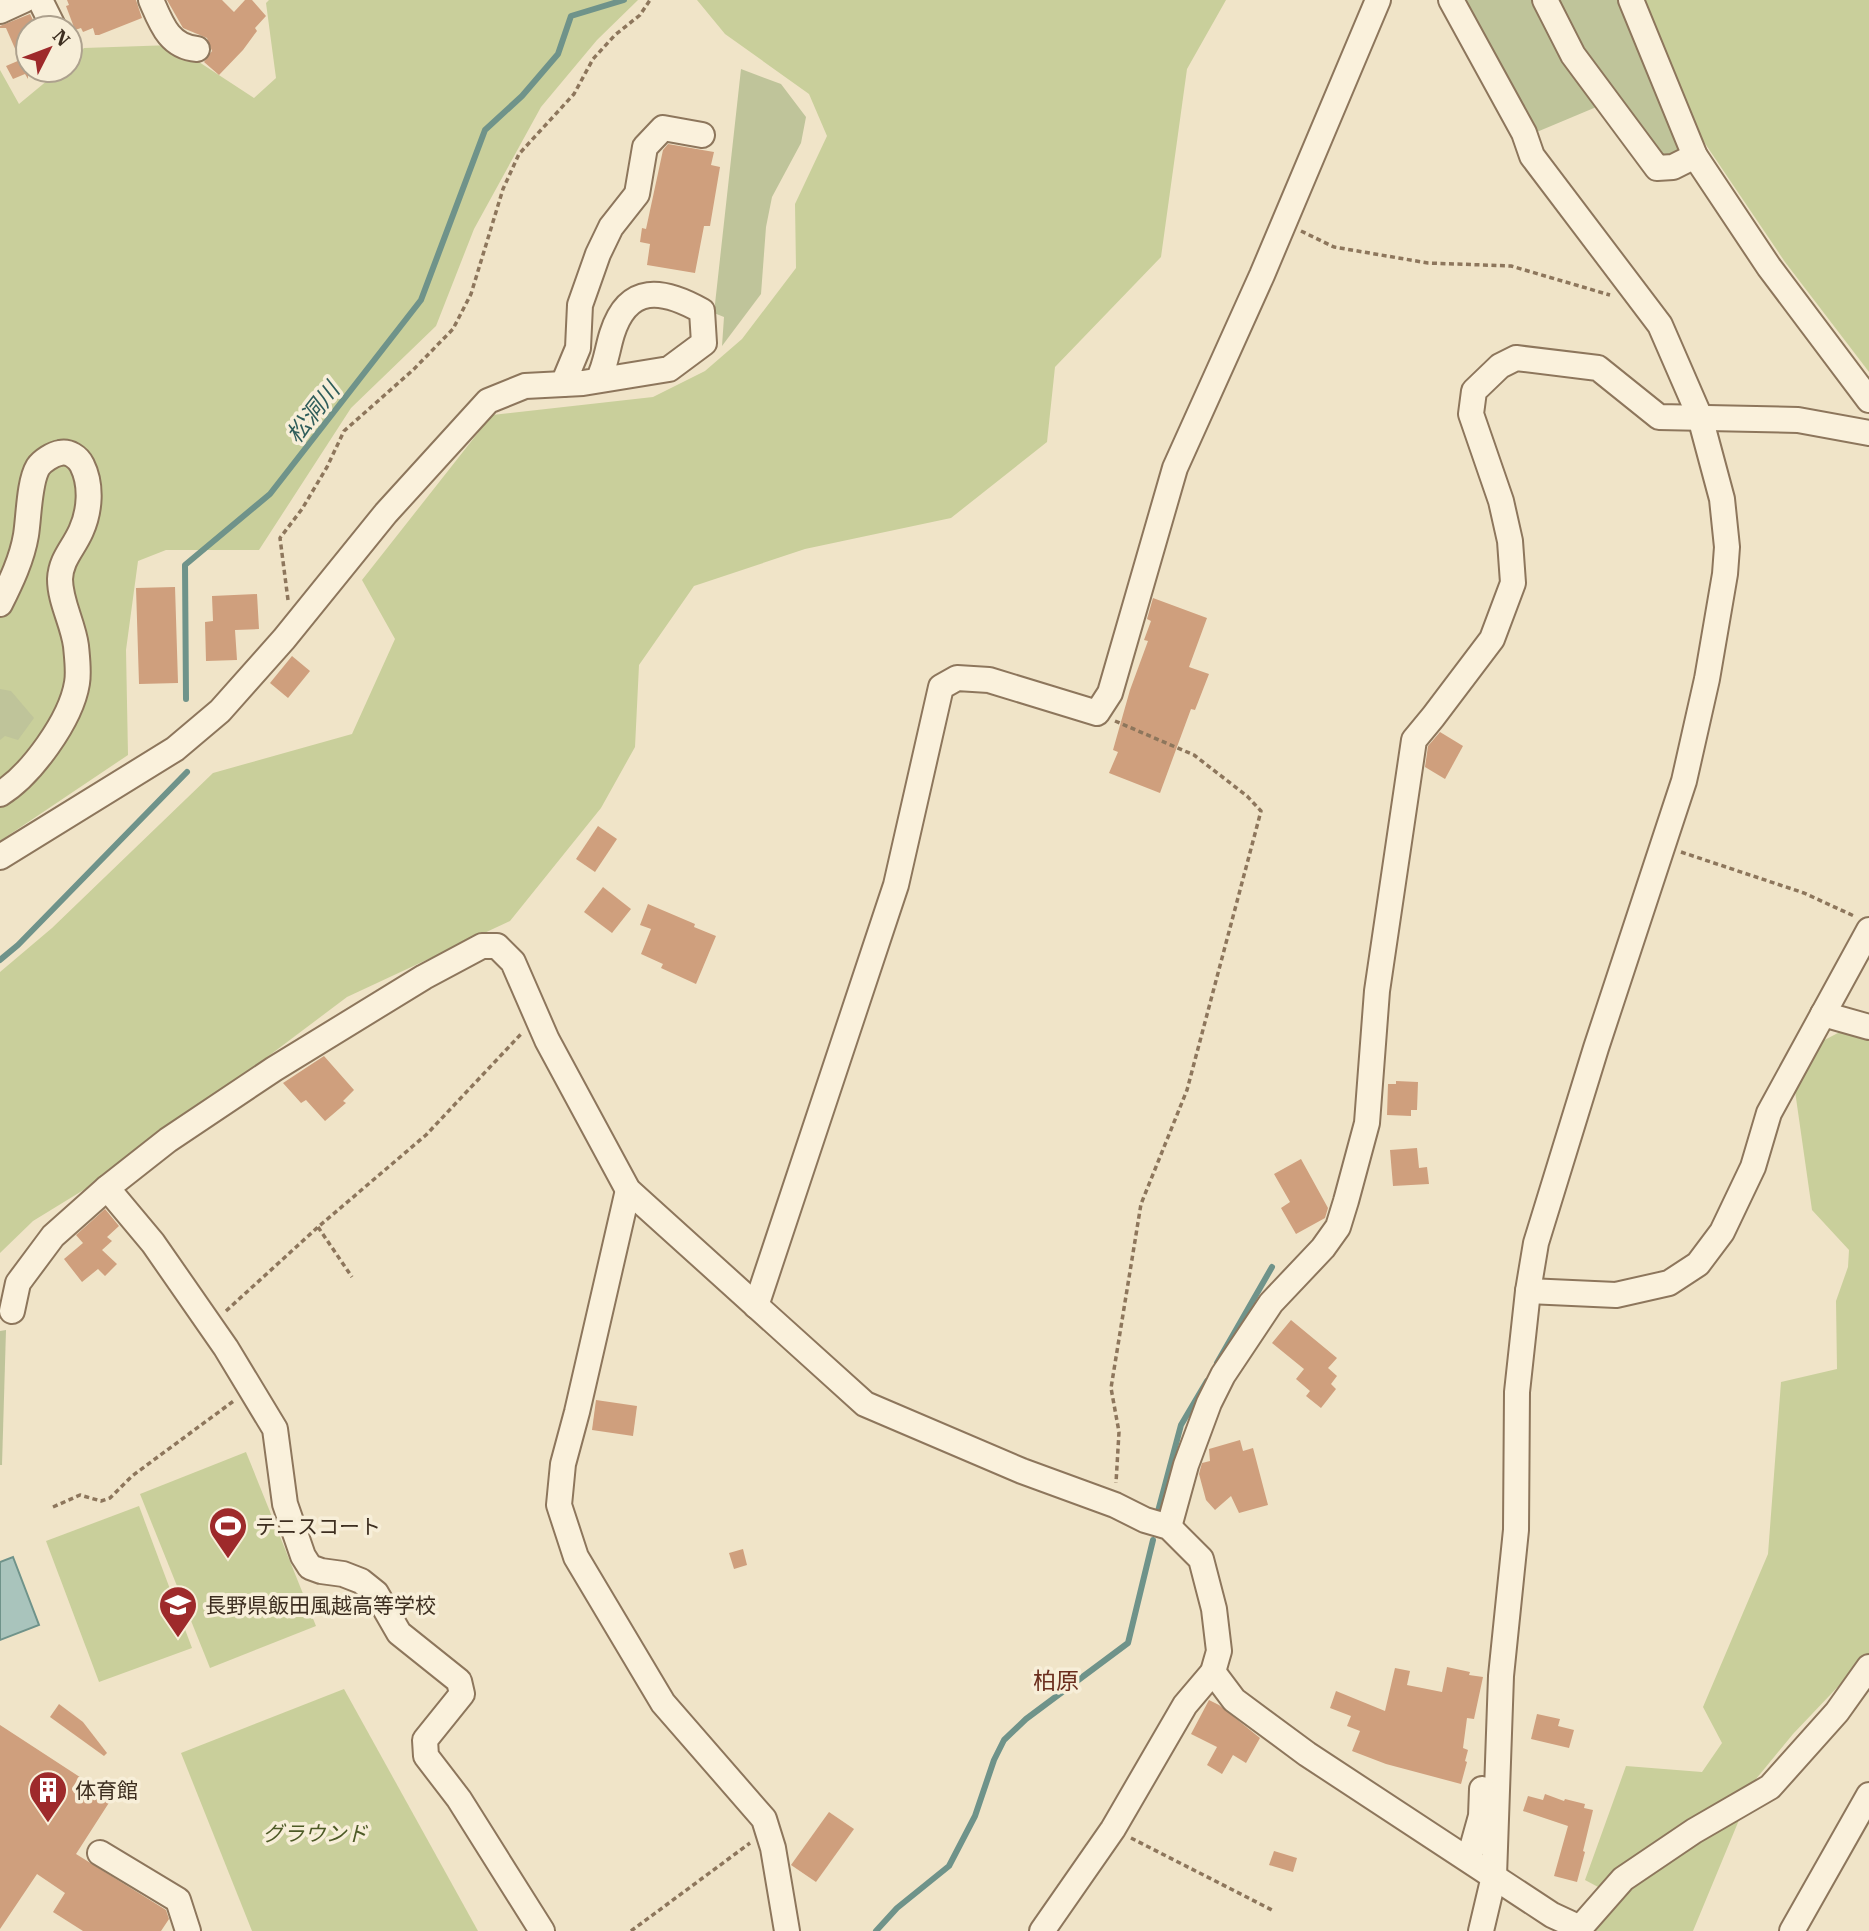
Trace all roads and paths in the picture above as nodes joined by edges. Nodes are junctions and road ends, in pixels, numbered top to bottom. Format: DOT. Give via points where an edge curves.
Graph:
graph roads {
  1 [pos="24,0"];
  2 [pos="151,0"];
  3 [pos="650,0"];
  4 [pos="1378,0"];
  5 [pos="1451,0"];
  6 [pos="1545,0"];
  7 [pos="1631,0"];
  8 [pos="0,11"];
  9 [pos="198,49"];
  10 [pos="702,135"];
  11 [pos="1695,156"];
  12 [pos="1284,223"];
  13 [pos="1645,306"];
  14 [pos="581,383"];
  15 [pos="1869,400"];
  16 [pos="1700,417"];
  17 [pos="1869,433"];
  18 [pos="0,604"];
  19 [pos="291,629"];
  20 [pos="1097,713"];
  21 [pos="0,794"];
  22 [pos="1662,846"];
  23 [pos="0,857"];
  24 [pos="1864,924"];
  25 [pos="535,1012"];
  26 [pos="1823,1014"];
  27 [pos="1869,1027"];
  28 [pos="107,1188"];
  29 [pos="628,1190"];
  30 [pos="318,1227"];
  31 [pos="352,1277"];
  32 [pos="1528,1291"];
  33 [pos="756,1306"];
  34 [pos="12,1311"];
  35 [pos="211,1326"];
  36 [pos="250,1388"];
  37 [pos="1115,1505"];
  38 [pos="53,1507"];
  39 [pos="1168,1527"];
  40 [pos="1869,1667"];
  41 [pos="1213,1672"];
  42 [pos="1486,1726"];
  43 [pos="1869,1795"];
  44 [pos="1113,1829"];
  45 [pos="767,1830"];
  46 [pos="100,1853"];
  47 [pos="1469,1859"];
  48 [pos="1494,1876"];
  49 [pos="1272,1910"];
  50 [pos="188,1931"];
  51 [pos="542,1931"];
  52 [pos="631,1931"];
  53 [pos="787,1931"];
  54 [pos="1042,1931"];
  55 [pos="1481,1931"];
  56 [pos="1792,1931"];
  1 -- 8 [label="street"];
  2 -- 9 [label="street" via="162,26 175,41 183,48"];
  3 -- 19 [label="path" via="593,59 574,94 519,154 503,189 471,293 453,330 344,431 302,509 280,538"];
  4 -- 12 [label="street"];
  5 -- 13 [label="street" via="1532,156"];
  6 -- 11 [label="street" via="1573,55 1657,168 1673,167"];
  7 -- 11 [label="street"];
  10 -- 14 [label="street" via="663,128 645,147 636,194 611,227 580,305"];
  11 -- 15 [label="street" via="1769,267"];
  12 -- 13 [label="path" via="1334,247 1428,263 1511,267"];
  12 -- 20 [label="street" via="1175,468 1110,693"];
  13 -- 16 [label="street" via="1660,325"];
  14 -- 14 [label="street" via="669,369 704,343 702,311 682,299 644,294 626,306 612,333 606,365"];
  14 -- 19 [label="street" via="525,386 488,401 394,503"];
  16 -- 17 [label="street" via="1798,420"];
  16 -- 22 [label="street" via="1722,499 1725,574 1684,781"];
  16 -- 39 [label="street" via="1658,417 1598,368 1516,358 1500,366 1474,391 1471,414 1501,501 1513,583 1492,639 1414,740 1377,991 1367,1123 1338,1227 1271,1303 1223,1375 1186,1465"];
  18 -- 21 [label="street" via="26,538 38,466 61,452 71,454 79,460 89,485 82,531 63,560 60,579 75,641 77,683 66,714 42,752 16,784"];
  19 -- 23 [label="street" via="220,711 175,749"];
  20 -- 33 [label="street" via="989,680 957,678 941,687 896,885"];
  20 -- 37 [label="path" via="1194,755 1261,811 1187,1090 1141,1205 1111,1388 1119,1432"];
  22 -- 24 [label="path" via="1804,893"];
  22 -- 32 [label="street" via="1539,1230"];
  24 -- 26 [label="street"];
  25 -- 28 [label="street" via="506,953 497,946 482,946 274,1069 168,1140"];
  25 -- 29 [label="street"];
  25 -- 30 [label="path" via="525,1031 426,1135"];
  26 -- 27 [label="street"];
  26 -- 32 [label="street" via="1769,1113 1753,1167 1722,1232 1698,1264 1669,1283 1616,1295"];
  28 -- 34 [label="street" via="53,1236 18,1283"];
  28 -- 35 [label="street" via="153,1243"];
  29 -- 33 [label="street"];
  29 -- 45 [label="street" via="563,1464 559,1505 576,1557 663,1703 764,1819"];
  30 -- 31 [label="path"];
  30 -- 35 [label="path"];
  32 -- 48 [label="street" via="1517,1392 1516,1530 1501,1676"];
  33 -- 37 [label="street" via="865,1404"];
  35 -- 36 [label="street"];
  36 -- 38 [label="path" via="132,1476 110,1498 101,1501 80,1495"];
  36 -- 51 [label="street" via="275,1429 285,1504 310,1567 343,1574 376,1592 399,1633 459,1681 462,1694 425,1740 426,1756 459,1799"];
  37 -- 39 [label="street"];
  39 -- 41 [label="street" via="1201,1559 1219,1651"];
  40 -- 48 [label="street" via="1837,1712 1770,1787 1623,1879 1580,1928"];
  41 -- 44 [label="street" via="1185,1705"];
  41 -- 47 [label="street" via="1234,1700 1307,1755"];
  42 -- 47 [label="street" via="1480,1816"];
  43 -- 56 [label="street"];
  44 -- 49 [label="path"];
  44 -- 54 [label="street"];
  45 -- 52 [label="path"];
  45 -- 53 [label="street"];
  46 -- 50 [label="street" via="178,1900"];
  47 -- 48 [label="street"];
  48 -- 55 [label="street"];
}
